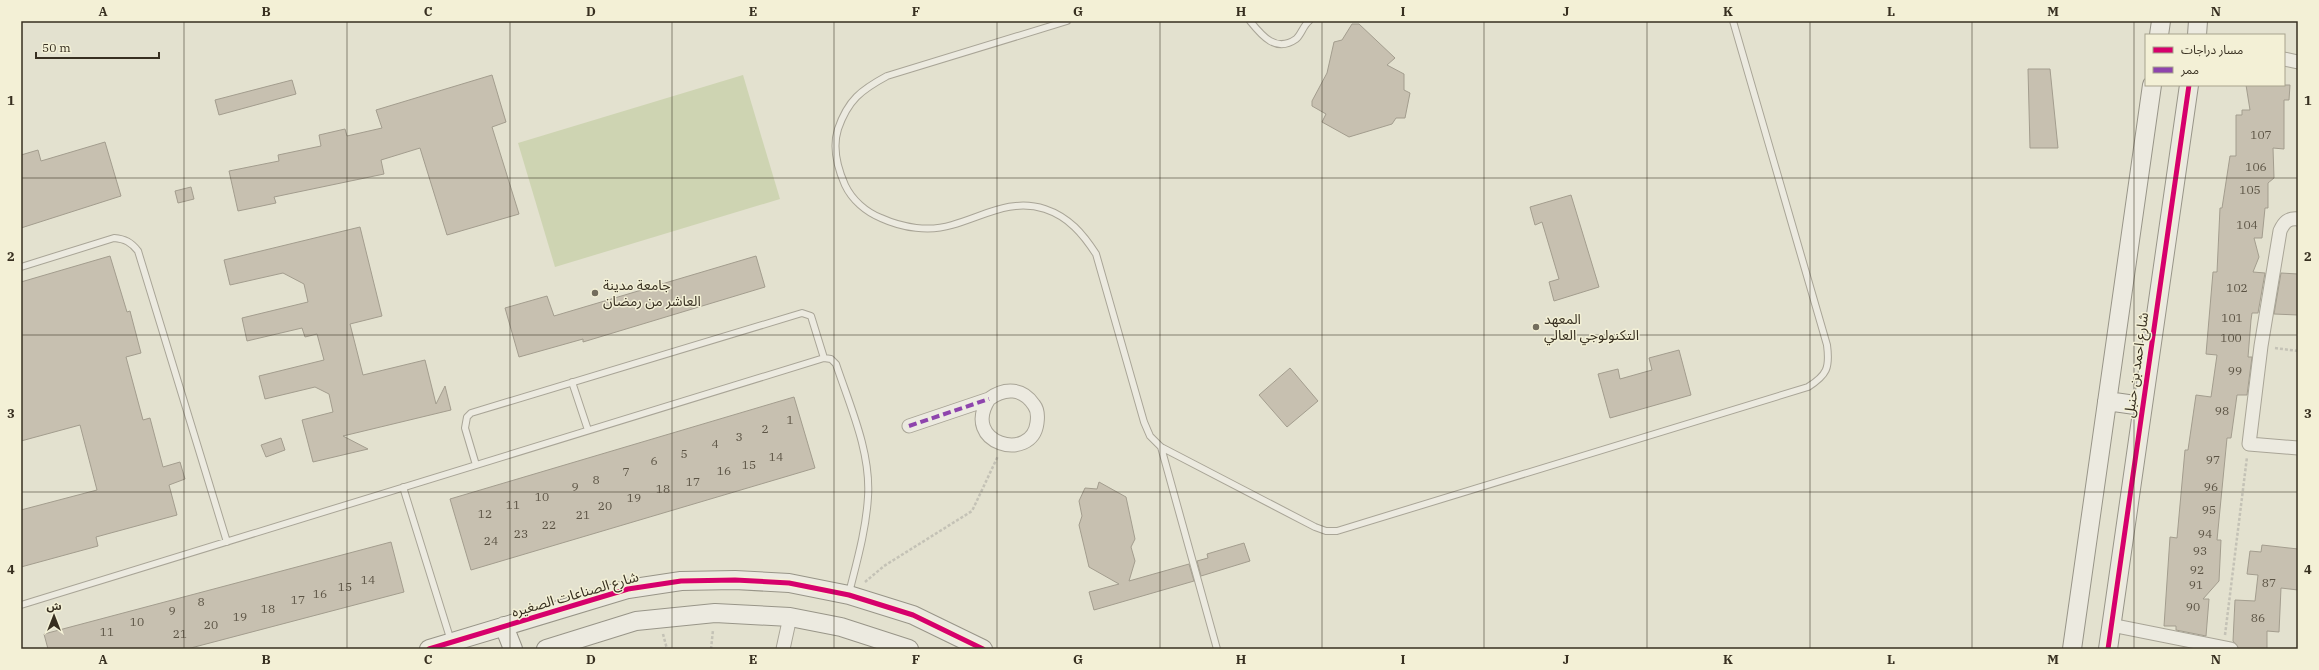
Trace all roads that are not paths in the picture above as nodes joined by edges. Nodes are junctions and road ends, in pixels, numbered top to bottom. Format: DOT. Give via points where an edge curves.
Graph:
graph roads {
  1 [pos="1067,21"];
  2 [pos="1250,21"];
  3 [pos="1309,21"];
  4 [pos="1732,21"];
  5 [pos="2161,21"];
  6 [pos="2198,21"];
  7 [pos="2159,34"];
  8 [pos="2196,34"];
  9 [pos="2285,59"];
  10 [pos="2298,62"];
  11 [pos="2152,86"];
  12 [pos="2190,86"];
  13 [pos="2298,219"];
  14 [pos="21,267"];
  15 [pos="824,358"];
  16 [pos="572,382"];
  17 [pos="989,399"];
  18 [pos="2107,401"];
  19 [pos="2142,406"];
  20 [pos="909,426"];
  21 [pos="588,430"];
  22 [pos="1161,447"];
  23 [pos="2298,448"];
  24 [pos="476,465"];
  25 [pos="403,488"];
  26 [pos="227,542"];
  27 [pos="849,594"];
  28 [pos="21,605"];
  29 [pos="790,618"];
  30 [pos="2111,625"];
  31 [pos="504,626"];
  32 [pos="451,642"];
  33 [pos="2227,648"];
  34 [pos="429,649"];
  35 [pos="513,649"];
  36 [pos="546,649"];
  37 [pos="783,649"];
  38 [pos="908,649"];
  39 [pos="983,649"];
  40 [pos="1217,649"];
  41 [pos="2072,649"];
  42 [pos="2108,649"];
  1 -- 22 [label="lane" via="887,76 862,90 844,112 835,138 836,167 853,198 868,212 894,224 922,229 951,226 999,208 1022,205 1045,209 1066,219 1084,234 1096,254 1144,422 1150,436"];
  2 -- 3 [label="lane" via="1263,37 1273,44 1286,44 1297,38"];
  4 -- 22 [label="lane" via="1827,345 1829,362 1822,378 1808,387 1337,531 1315,527"];
  5 -- 7 [label="street"];
  6 -- 8 [label="street"];
  9 -- 10 [label="street"];
  11 -- 18 [label="street, شارع احمد بن حنبل"];
  12 -- 19 [label="street, شارع احمد بن حنبل"];
  13 -- 23 [label="street" via="2292,218 2283,223 2280,231 2261,346 2249,444"];
  14 -- 26 [label="lane" via="114,238 132,243 138,251"];
  15 -- 16 [label="lane" via="811,316 802,313"];
  15 -- 21 [label="lane"];
  15 -- 27 [label="lane" via="831,359 836,364 866,460 868,496 864,533"];
  16 -- 21 [label="lane"];
  16 -- 24 [label="lane" via="471,413 467,417 465,428"];
  17 -- 17 [label="street" via="997,393 1009,390 1029,397 1036,408 1037,426 1026,441 1016,445 1003,445 994,441 983,425 984,407"];
  17 -- 20 [label="street"];
  18 -- 19 [label="street"];
  18 -- 41 [label="street, شارع احمد بن حنبل"];
  19 -- 30 [label="street, شارع احمد بن حنبل"];
  21 -- 24 [label="lane"];
  22 -- 40 [label="lane"];
  24 -- 25 [label="lane"];
  25 -- 26 [label="lane"];
  25 -- 32 [label="lane"];
  26 -- 28 [label="lane"];
  27 -- 31 [label="street, شارع الصناعات الصغيره" via="789,583 681,581 628,588"];
  27 -- 39 [label="street, شارع الصناعات الصغيره" via="912,615"];
  29 -- 36 [label="street" via="752,614 675,616 636,621"];
  29 -- 37 [label="street"];
  29 -- 38 [label="street" via="841,627"];
  30 -- 33 [label="street"];
  30 -- 42 [label="street, شارع احمد بن حنبل"];
  31 -- 32 [label="street, شارع الصناعات الصغيره"];
  31 -- 35 [label="street"];
  32 -- 34 [label="street, شارع الصناعات الصغيره"];
}
